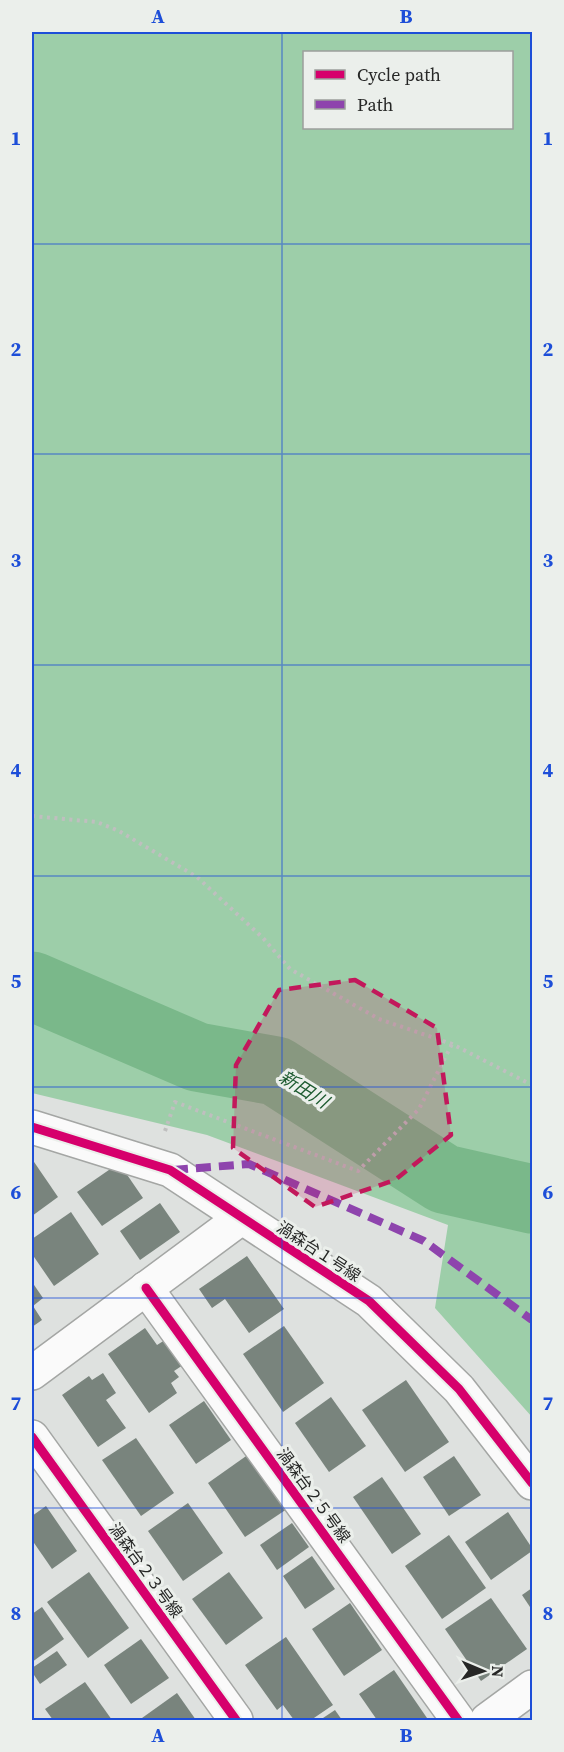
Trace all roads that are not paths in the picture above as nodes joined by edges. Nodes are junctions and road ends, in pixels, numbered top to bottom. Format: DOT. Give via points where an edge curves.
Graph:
graph roads {
  1 [pos="32,1127"];
  2 [pos="241,1218"];
  3 [pos="146,1288"];
  4 [pos="32,1373"];
  5 [pos="32,1437"];
  6 [pos="532,1483"];
  7 [pos="532,1688"];
  8 [pos="236,1720"];
  9 [pos="458,1720"];
  10 [pos="487,1720"];
  1 -- 2 [label="street, 渦森台１号線" via="170,1170"];
  2 -- 3 [label="street"];
  2 -- 6 [label="street, 渦森台１号線" via="369,1301 459,1389"];
  3 -- 4 [label="street"];
  3 -- 9 [label="street, 渦森台２５号線"];
  5 -- 8 [label="street, 渦森台２３号線"];
  7 -- 10 [label="street"];
}
